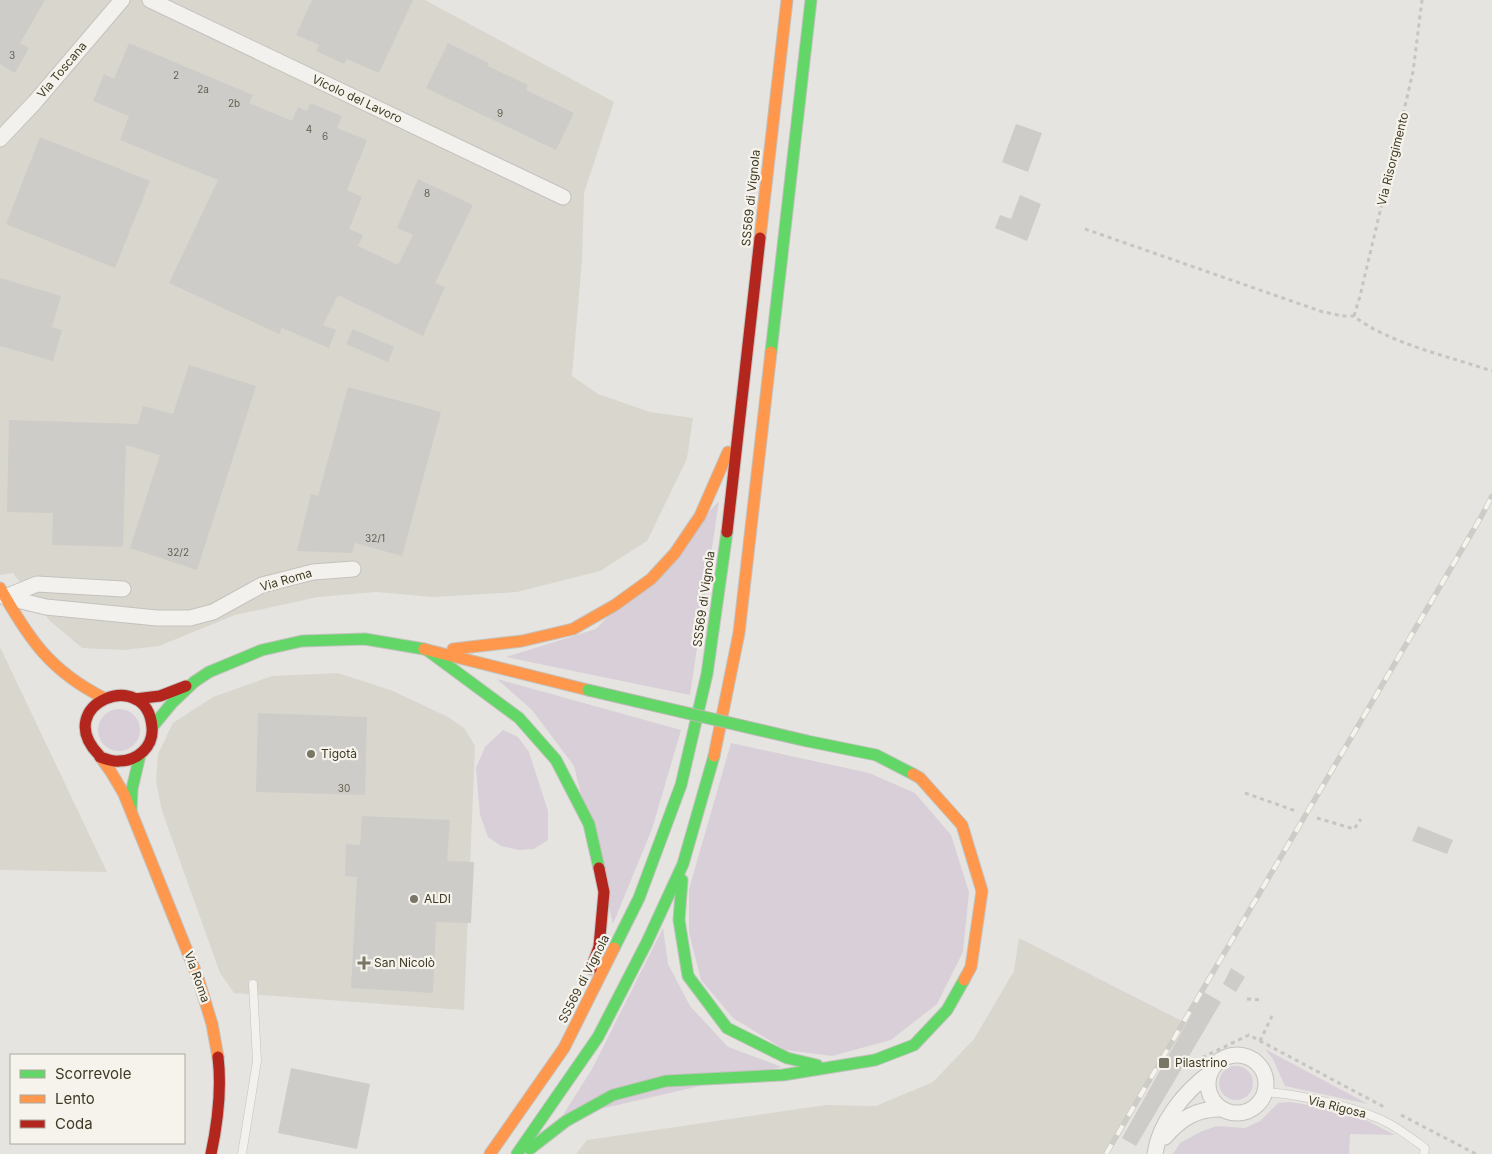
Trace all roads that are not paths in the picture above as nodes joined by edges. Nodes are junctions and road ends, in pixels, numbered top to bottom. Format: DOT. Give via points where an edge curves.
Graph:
graph roads {
  1 [pos="122,0"];
  2 [pos="150,0"];
  3 [pos="787,0"];
  4 [pos="812,0"];
  5 [pos="0,139"];
  6 [pos="563,197"];
  7 [pos="740,422"];
  8 [pos="353,569"];
  9 [pos="123,589"];
  10 [pos="3,592"];
  11 [pos="426,650"];
  12 [pos="63,674"];
  13 [pos="194,682"];
  14 [pos="104,698"];
  15 [pos="135,699"];
  16 [pos="86,722"];
  17 [pos="152,726"];
  18 [pos="140,755"];
  19 [pos="100,757"];
  20 [pos="131,810"];
  21 [pos="683,864"];
  22 [pos="253,984"];
  23 [pos="564,1048"];
  24 [pos="831,1068"];
  25 [pos="1210,1073"];
  26 [pos="1265,1092"];
  27 [pos="1222,1109"];
  28 [pos="1156,1151"];
  29 [pos="210,1154"];
  30 [pos="242,1154"];
  31 [pos="490,1154"];
  32 [pos="517,1154"];
  33 [pos="523,1154"];
  34 [pos="1424,1154"];
  1 -- 5 [label="street, Via Toscana"];
  2 -- 6 [label="street, Vicolo del Lavoro"];
  3 -- 7 [label="main road, SS569 di Vignola"];
  4 -- 21 [label="main road" via="739,633 710,769"];
  7 -- 11 [label="main road" via="700,516 676,552 651,579 615,605 573,628 522,641"];
  7 -- 23 [label="main road, SS569 di Vignola" via="707,674 681,785 639,898"];
  8 -- 10 [label="street, Via Roma" via="313,572 262,585 213,612 190,618 157,618 46,607"];
  9 -- 10 [label="street" via="37,584"];
  10 -- 12 [label="main road, Via Roma" via="31,637"];
  11 -- 13 [label="main road" via="365,639 302,641 237,659"];
  11 -- 23 [label="main road" via="519,718 556,760 589,824 604,892 599,947"];
  11 -- 24 [label="main road, bridge" via="876,755 920,778 962,825 982,891 971,968 947,1010 914,1045 875,1060"];
  12 -- 14 [label="main road, Via Roma"];
  12 -- 16 [label="main road, Via Roma"];
  13 -- 15 [label="main road" via="160,696"];
  13 -- 17 [label="main road"];
  14 -- 15 [label="main road" via="125,695"];
  14 -- 16 [label="main road" via="89,712"];
  15 -- 17 [label="main road" via="150,715"];
  16 -- 19 [label="main road, Via Roma" via="87,741"];
  17 -- 18 [label="main road, Via Roma" via="152,737"];
  18 -- 19 [label="main road" via="120,763"];
  18 -- 20 [label="main road, Via Roma"];
  19 -- 20 [label="main road, Via Roma"];
  20 -- 29 [label="main road, Via Roma" via="198,973 210,1012 220,1072 219,1102"];
  21 -- 24 [label="main road" via="679,920 688,976 727,1028 787,1058"];
  21 -- 32 [label="main road" via="598,1037"];
  22 -- 30 [label="lane" via="257,1061"];
  23 -- 31 [label="main road, SS569 di Vignola"];
  24 -- 33 [label="main road" via="784,1075 666,1081 613,1096 566,1121"];
  25 -- 26 [label="street" via="1221,1059 1238,1054 1246,1056 1261,1066 1265,1075"];
  25 -- 27 [label="street" via="1209,1093"];
  25 -- 28 [label="street" via="1179,1102 1167,1120"];
  26 -- 27 [label="street" via="1248,1112 1230,1113"];
  26 -- 34 [label="lane, Via Rigosa" via="1345,1107 1377,1117 1425,1148"];
  27 -- 28 [label="street" via="1208,1109 1189,1115 1178,1123"];
}
